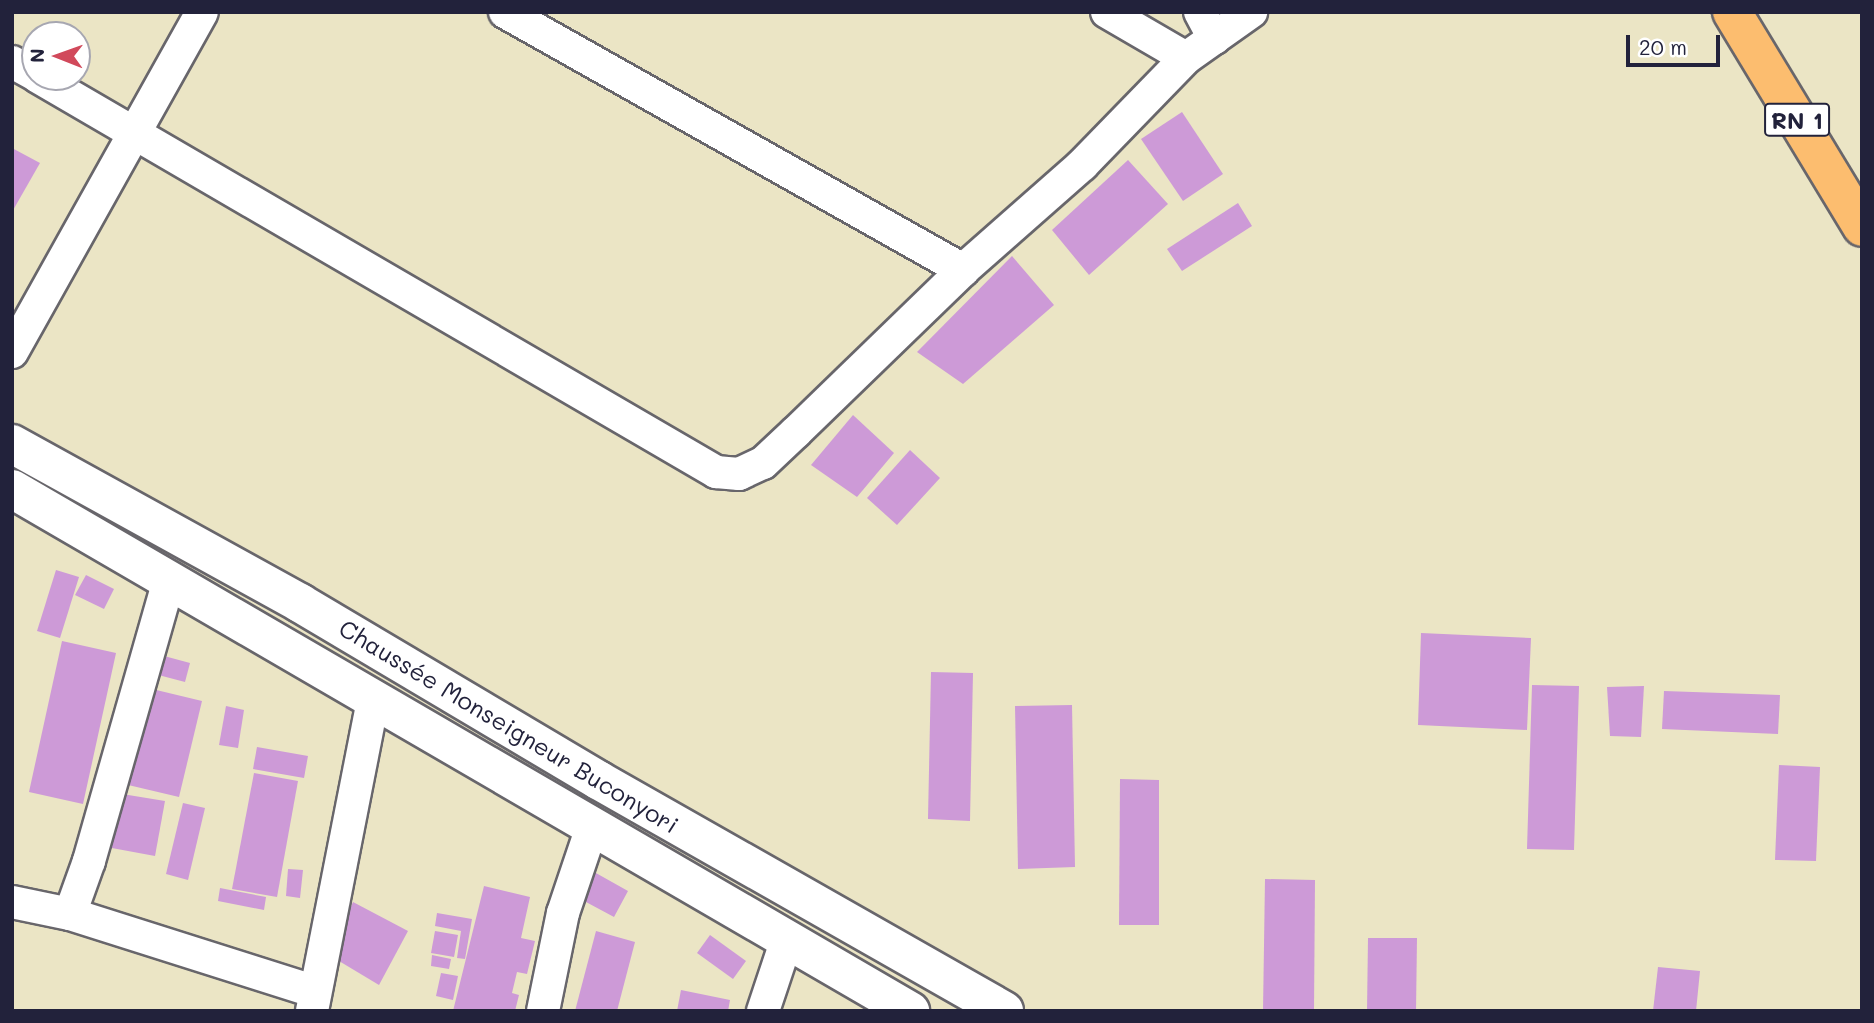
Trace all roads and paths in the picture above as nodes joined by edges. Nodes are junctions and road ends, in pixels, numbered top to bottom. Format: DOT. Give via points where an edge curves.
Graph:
graph roads {
  1 [pos="202,12"];
  2 [pos="505,12"];
  3 [pos="1107,12"];
  4 [pos="1251,12"];
  5 [pos="1732,12"];
  6 [pos="1207,25"];
  7 [pos="1186,58"];
  8 [pos="62,91"];
  9 [pos="133,133"];
  10 [pos="1862,228"];
  11 [pos="963,270"];
  12 [pos="12,352"];
  13 [pos="12,444"];
  14 [pos="12,489"];
  15 [pos="169,581"];
  16 [pos="373,701"];
  17 [pos="592,827"];
  18 [pos="12,902"];
  19 [pos="70,914"];
  20 [pos="787,939"];
  21 [pos="313,1001"];
  22 [pos="543,1011"];
  23 [pos="762,1011"];
  24 [pos="910,1011"];
  25 [pos="1004,1011"];
  1 -- 9 [label="street"];
  2 -- 11 [label="street"];
  3 -- 7 [label="street"];
  4 -- 6 [label="street"];
  5 -- 10 [label="highway, RN 1"];
  6 -- 7 [label="street"];
  7 -- 11 [label="street" via="1082,165"];
  8 -- 9 [label="street"];
  9 -- 11 [label="street" via="716,472 739,474 762,463"];
  9 -- 12 [label="street"];
  13 -- 25 [label="street, Chaussée Monseigneur Buconyori" via="289,597"];
  14 -- 15 [label="street, Chaussée Monseigneur Buconyori"];
  15 -- 16 [label="street, Chaussée Monseigneur Buconyori"];
  15 -- 19 [label="street"];
  16 -- 17 [label="street, Chaussée Monseigneur Buconyori"];
  16 -- 21 [label="street"];
  17 -- 20 [label="street, Chaussée Monseigneur Buconyori"];
  17 -- 22 [label="street" via="566,900"];
  18 -- 19 [label="street"];
  19 -- 21 [label="street"];
  20 -- 23 [label="street"];
  20 -- 24 [label="street, Chaussée Monseigneur Buconyori"];
}
